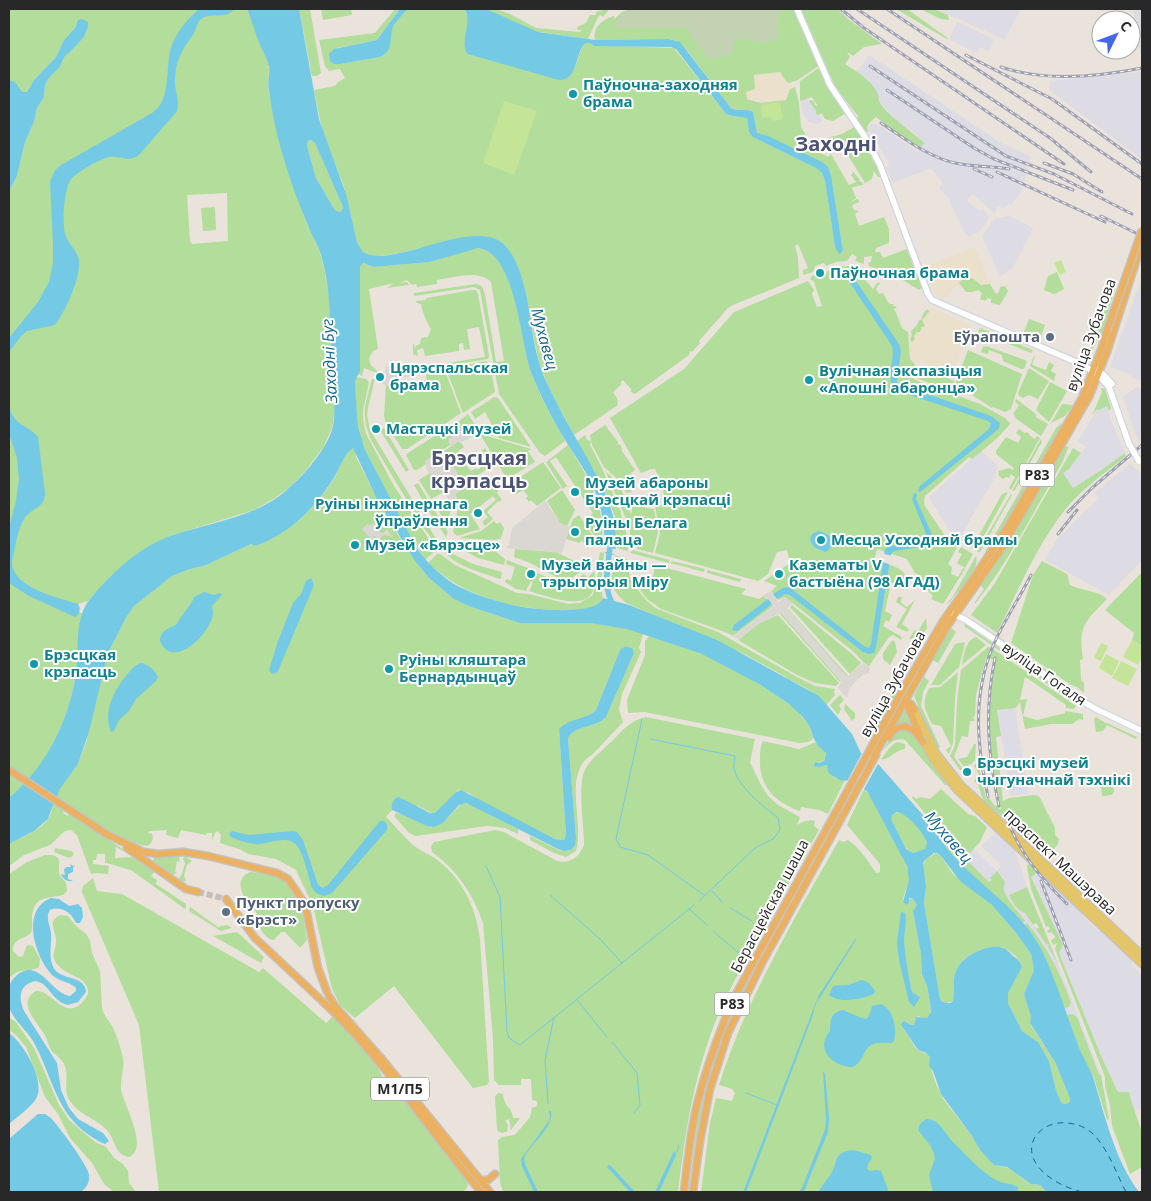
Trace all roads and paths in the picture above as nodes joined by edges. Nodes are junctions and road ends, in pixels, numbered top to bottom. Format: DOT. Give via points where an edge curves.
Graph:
graph roads {
  1 [pos="797,9"];
  2 [pos="1142,230"];
  3 [pos="1142,243"];
  4 [pos="1110,331"];
  5 [pos="1097,372"];
  6 [pos="1141,462"];
  7 [pos="952,613"];
  8 [pos="906,684"];
  9 [pos="912,689"];
  10 [pos="905,701"];
  11 [pos="892,708"];
  12 [pos="915,710"];
  13 [pos="1142,731"];
  14 [pos="922,742"];
  15 [pos="871,755"];
  16 [pos="9,770"];
  17 [pos="106,834"];
  18 [pos="827,834"];
  19 [pos="198,892"];
  20 [pos="226,899"];
  21 [pos="1142,955"];
  22 [pos="1142,964"];
  23 [pos="438,1133"];
  24 [pos="464,1151"];
  25 [pos="463,1159"];
  26 [pos="495,1174"];
  27 [pos="480,1180"];
  28 [pos="481,1192"];
  29 [pos="490,1192"];
  30 [pos="684,1192"];
  31 [pos="693,1192"];
  1 -- 5 [label="main road" via="830,85 880,165 932,300"];
  2 -- 4 [label="highway, вуліца Зубачова / Р83, bridge"];
  3 -- 4 [label="highway, вуліца Зубачова / Р83"];
  4 -- 5 [label="highway, вуліца Зубачова / Р83"];
  5 -- 6 [label="main road, bridge" via="1113,386 1119,418 1129,444"];
  5 -- 7 [label="highway, вуліца Зубачова / Р83" via="1005,531"];
  7 -- 8 [label="highway, вуліца Зубачова / Р83"];
  7 -- 9 [label="highway, вуліца Зубачова / Р83"];
  7 -- 13 [label="main road, вуліца Гогаля" via="1080,700"];
  8 -- 10 [label="highway"];
  8 -- 11 [label="highway, вуліца Зубачова / Р83"];
  9 -- 10 [label="highway, вуліца Зубачова / Р83"];
  9 -- 12 [label="highway"];
  10 -- 11 [label="highway"];
  10 -- 12 [label="highway"];
  10 -- 14 [label="highway"];
  10 -- 15 [label="highway, вуліца Зубачова / Р83"];
  11 -- 15 [label="highway, вуліца Зубачова / Р83"];
  12 -- 21 [label="main road, праспект Машэрава" via="936,753 960,785"];
  14 -- 15 [label="highway" via="914,730 900,727"];
  14 -- 22 [label="main road, праспект Машэрава" via="957,790"];
  15 -- 18 [label="highway, Р83"];
  16 -- 17 [label="highway, М1/П5"];
  17 -- 19 [label="highway, М1/П5" via="186,889"];
  17 -- 23 [label="highway, М1/П5" via="144,852 208,856 288,879 305,904 318,968 335,1006 382,1059"];
  18 -- 30 [label="highway, Берасцейская шаша / Р83" via="723,1024 696,1108"];
  18 -- 31 [label="highway, Берасцейская шаша / Р83" via="728,1032 710,1089"];
  20 -- 23 [label="highway, М1/П5" via="255,938 358,1039"];
  23 -- 25 [label="highway, М1/П5"];
  23 -- 28 [label="highway, М1/П5"];
  24 -- 25 [label="highway"];
  25 -- 27 [label="highway, М1/П5"];
  26 -- 27 [label="highway" via="488,1180"];
  27 -- 29 [label="highway, М1/П5"];
}
